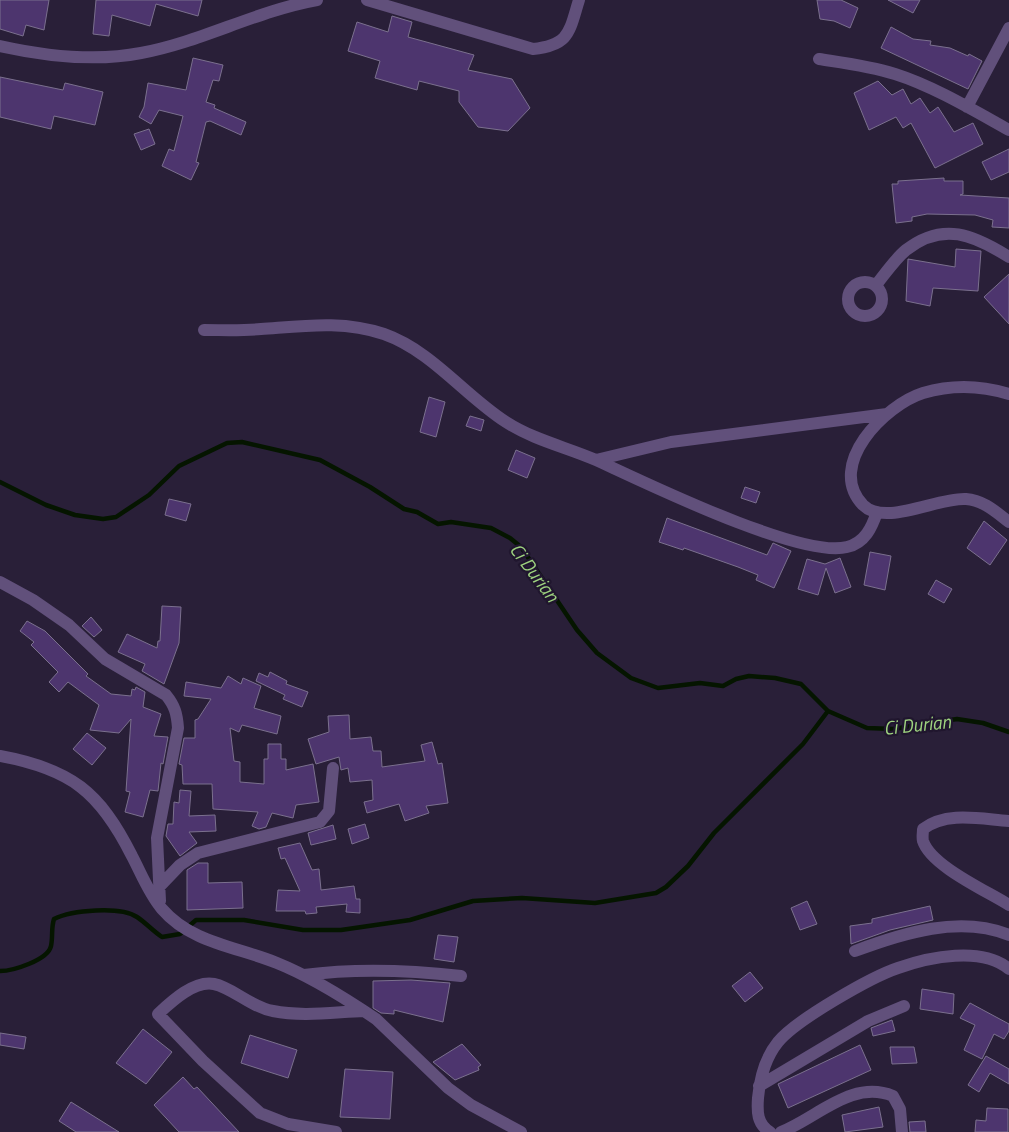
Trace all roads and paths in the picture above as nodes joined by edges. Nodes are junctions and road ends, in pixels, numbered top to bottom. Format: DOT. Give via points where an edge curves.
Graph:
graph roads {
  1 [pos="317,0"];
  2 [pos="367,0"];
  3 [pos="579,0"];
  4 [pos="1009,28"];
  5 [pos="0,46"];
  6 [pos="820,59"];
  7 [pos="967,107"];
  8 [pos="1009,130"];
  9 [pos="1009,257"];
  10 [pos="876,285"];
  11 [pos="204,330"];
  12 [pos="1009,394"];
  13 [pos="887,414"];
  14 [pos="596,460"];
  15 [pos="877,512"];
  16 [pos="1009,522"];
  17 [pos="0,582"];
  18 [pos="0,756"];
  19 [pos="333,768"];
  20 [pos="1009,821"];
  21 [pos="158,888"];
  22 [pos="1009,905"];
  23 [pos="161,909"];
  24 [pos="1009,935"];
  25 [pos="855,950"];
  26 [pos="1009,970"];
  27 [pos="304,975"];
  28 [pos="461,976"];
  29 [pos="904,1006"];
  30 [pos="364,1011"];
  31 [pos="759,1086"];
  32 [pos="336,1132"];
  33 [pos="521,1132"];
  34 [pos="770,1132"];
  35 [pos="781,1132"];
  36 [pos="902,1132"];
  1 -- 5 [label="street" via="140,54 102,58"];
  2 -- 3 [label="street" via="532,49 550,47 568,34"];
  4 -- 7 [label="street"];
  6 -- 7 [label="street" via="864,65 896,74"];
  7 -- 8 [label="street"];
  9 -- 10 [label="street" via="974,237 951,232 927,237 905,250"];
  11 -- 14 [label="street" via="259,330 335,324 384,334 406,344 443,370 505,422"];
  12 -- 13 [label="street" via="969,386 942,388 905,401"];
  13 -- 14 [label="street" via="671,442"];
  13 -- 15 [label="street" via="865,440 850,468 851,483 857,496 864,506"];
  14 -- 15 [label="street" via="652,487 811,546 849,547 862,540"];
  15 -- 16 [label="street" via="906,511 935,502 967,499 991,508"];
  17 -- 21 [label="street" via="69,625 105,659 166,695 174,704 178,728 159,821"];
  18 -- 23 [label="street" via="42,766 85,788 117,825"];
  19 -- 21 [label="street" via="329,811 320,822 198,854 180,865"];
  20 -- 22 [label="street" via="949,818 934,821 923,829 922,840 939,862"];
  21 -- 23 [label="street"];
  23 -- 27 [label="street" via="183,928 202,938 240,949"];
  24 -- 25 [label="street" via="973,926 938,928 909,933"];
  26 -- 31 [label="street" via="986,959 966,956 937,958 898,968 794,1027 770,1052"];
  27 -- 28 [label="street" via="369,969"];
  27 -- 30 [label="street"];
  29 -- 31 [label="street" via="868,1020"];
  30 -- 32 [label="street" via="274,1012 210,984 180,996 158,1014 260,1113 288,1124"];
  30 -- 33 [label="street" via="448,1088 471,1105"];
  31 -- 34 [label="street" via="758,1117 764,1129"];
  35 -- 36 [label="street" via="833,1103 858,1093 881,1091 893,1096 900,1109"];
}
